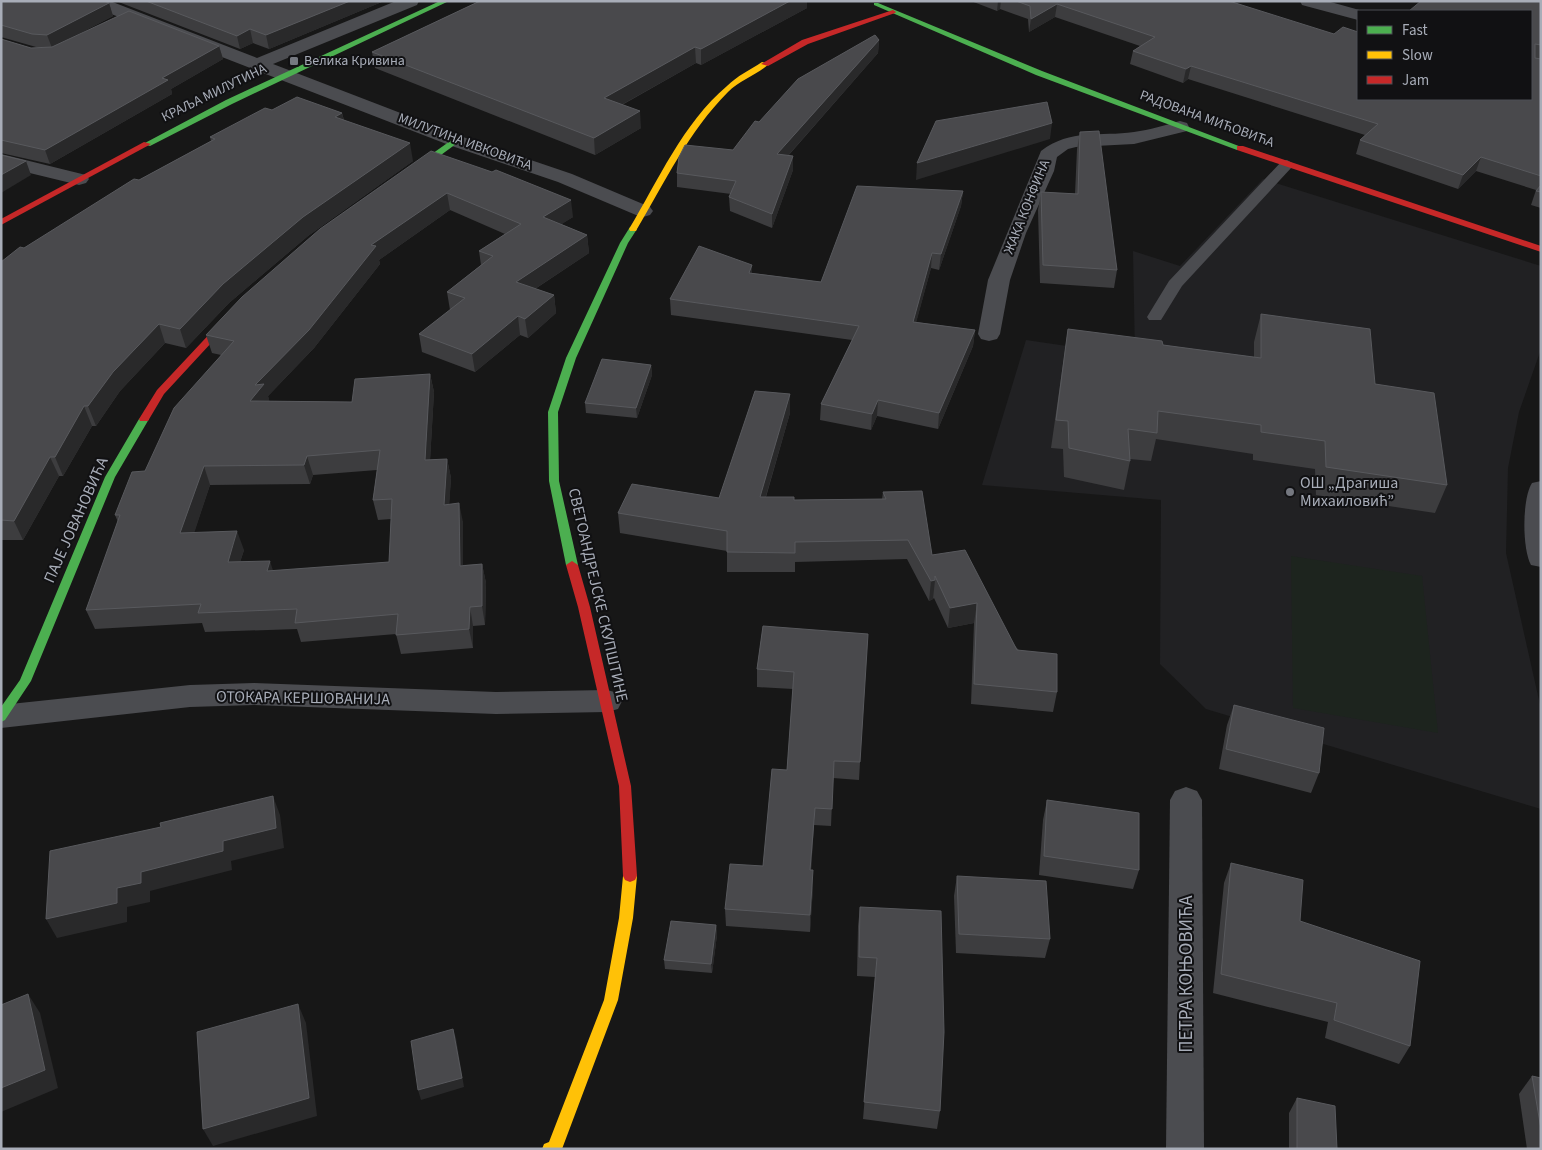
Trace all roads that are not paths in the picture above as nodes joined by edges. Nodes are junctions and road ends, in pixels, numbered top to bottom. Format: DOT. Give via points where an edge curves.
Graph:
graph roads {
  1 [pos="94,1"];
  2 [pos="411,1"];
  3 [pos="446,1"];
  4 [pos="869,1"];
  5 [pos="1308,1"];
  6 [pos="893,12"];
  7 [pos="1357,15"];
  8 [pos="132,16"];
  9 [pos="116,25"];
  10 [pos="257,64"];
  11 [pos="286,75"];
  12 [pos="1180,127"];
  13 [pos="456,141"];
  14 [pos="1,160"];
  15 [pos="1287,164"];
  16 [pos="79,179"];
  17 [pos="401,180"];
  18 [pos="643,210"];
  19 [pos="1,223"];
  20 [pos="1541,249"];
  21 [pos="245,302"];
  22 [pos="1155,317"];
  23 [pos="989,334"];
  24 [pos="1541,490"];
  25 [pos="1541,558"];
  26 [pos="606,701"];
  27 [pos="1,717"];
  28 [pos="1186,800"];
  29 [pos="554,1148"];
  30 [pos="1185,1149"];
  1 -- 8 [label="street, МИЛУТИНА ИВКОВИЋА"];
  2 -- 10 [label="street"];
  3 -- 11 [label="street, КРАЉА МИЛУТИНА"];
  4 -- 6 [label="street, РАДОВАНА МИЋОВИЋА"];
  5 -- 7 [label="street"];
  6 -- 12 [label="street, РАДОВАНА МИЋОВИЋА"];
  6 -- 18 [label="street, СВЕТОАНДРЕЈСКЕ СКУПШТИНЕ" via="805,42 773,58 728,88 702,116"];
  8 -- 9 [label="street"];
  8 -- 10 [label="street, МИЛУТИНА ИВКОВИЋА"];
  10 -- 11 [label="street, МИЛУТИНА ИВКОВИЋА"];
  11 -- 13 [label="street, МИЛУТИНА ИВКОВИЋА"];
  11 -- 16 [label="street, КРАЉА МИЛУТИНА"];
  12 -- 15 [label="street, РАДОВАНА МИЋОВИЋА"];
  12 -- 23 [label="street, ЖАКА КОНФИНА" via="1134,138 1074,141 1061,145 1048,155 999,280"];
  13 -- 17 [label="street"];
  13 -- 18 [label="street, МИЛУТИНА ИВКОВИЋА" via="565,178"];
  14 -- 16 [label="street"];
  15 -- 20 [label="street, РАДОВАНА МИЋОВИЋА"];
  15 -- 22 [label="lane" via="1175,284"];
  16 -- 19 [label="street, КРАЉА МИЛУТИНА"];
  18 -- 26 [label="street, СВЕТОАНДРЕЈСКЕ СКУПШТИНЕ" via="624,243 571,358 553,412 556,490 566,544"];
  21 -- 27 [label="street, ПАЈЕ ЈОВАНОВИЋА" via="160,392 110,477 29,673"];
  24 -- 25 [label="street" via="1538,516"];
  26 -- 27 [label="street, ОТОКАРА КЕРШОВАНИЈА" via="496,703 254,694 190,696"];
  26 -- 29 [label="street, СВЕТОАНДРЕЈСКЕ СКУПШТИНЕ" via="624,786 630,872 626,918 612,1000"];
  28 -- 30 [label="street, ПЕТРА КОЊОВИЋА"];
}
